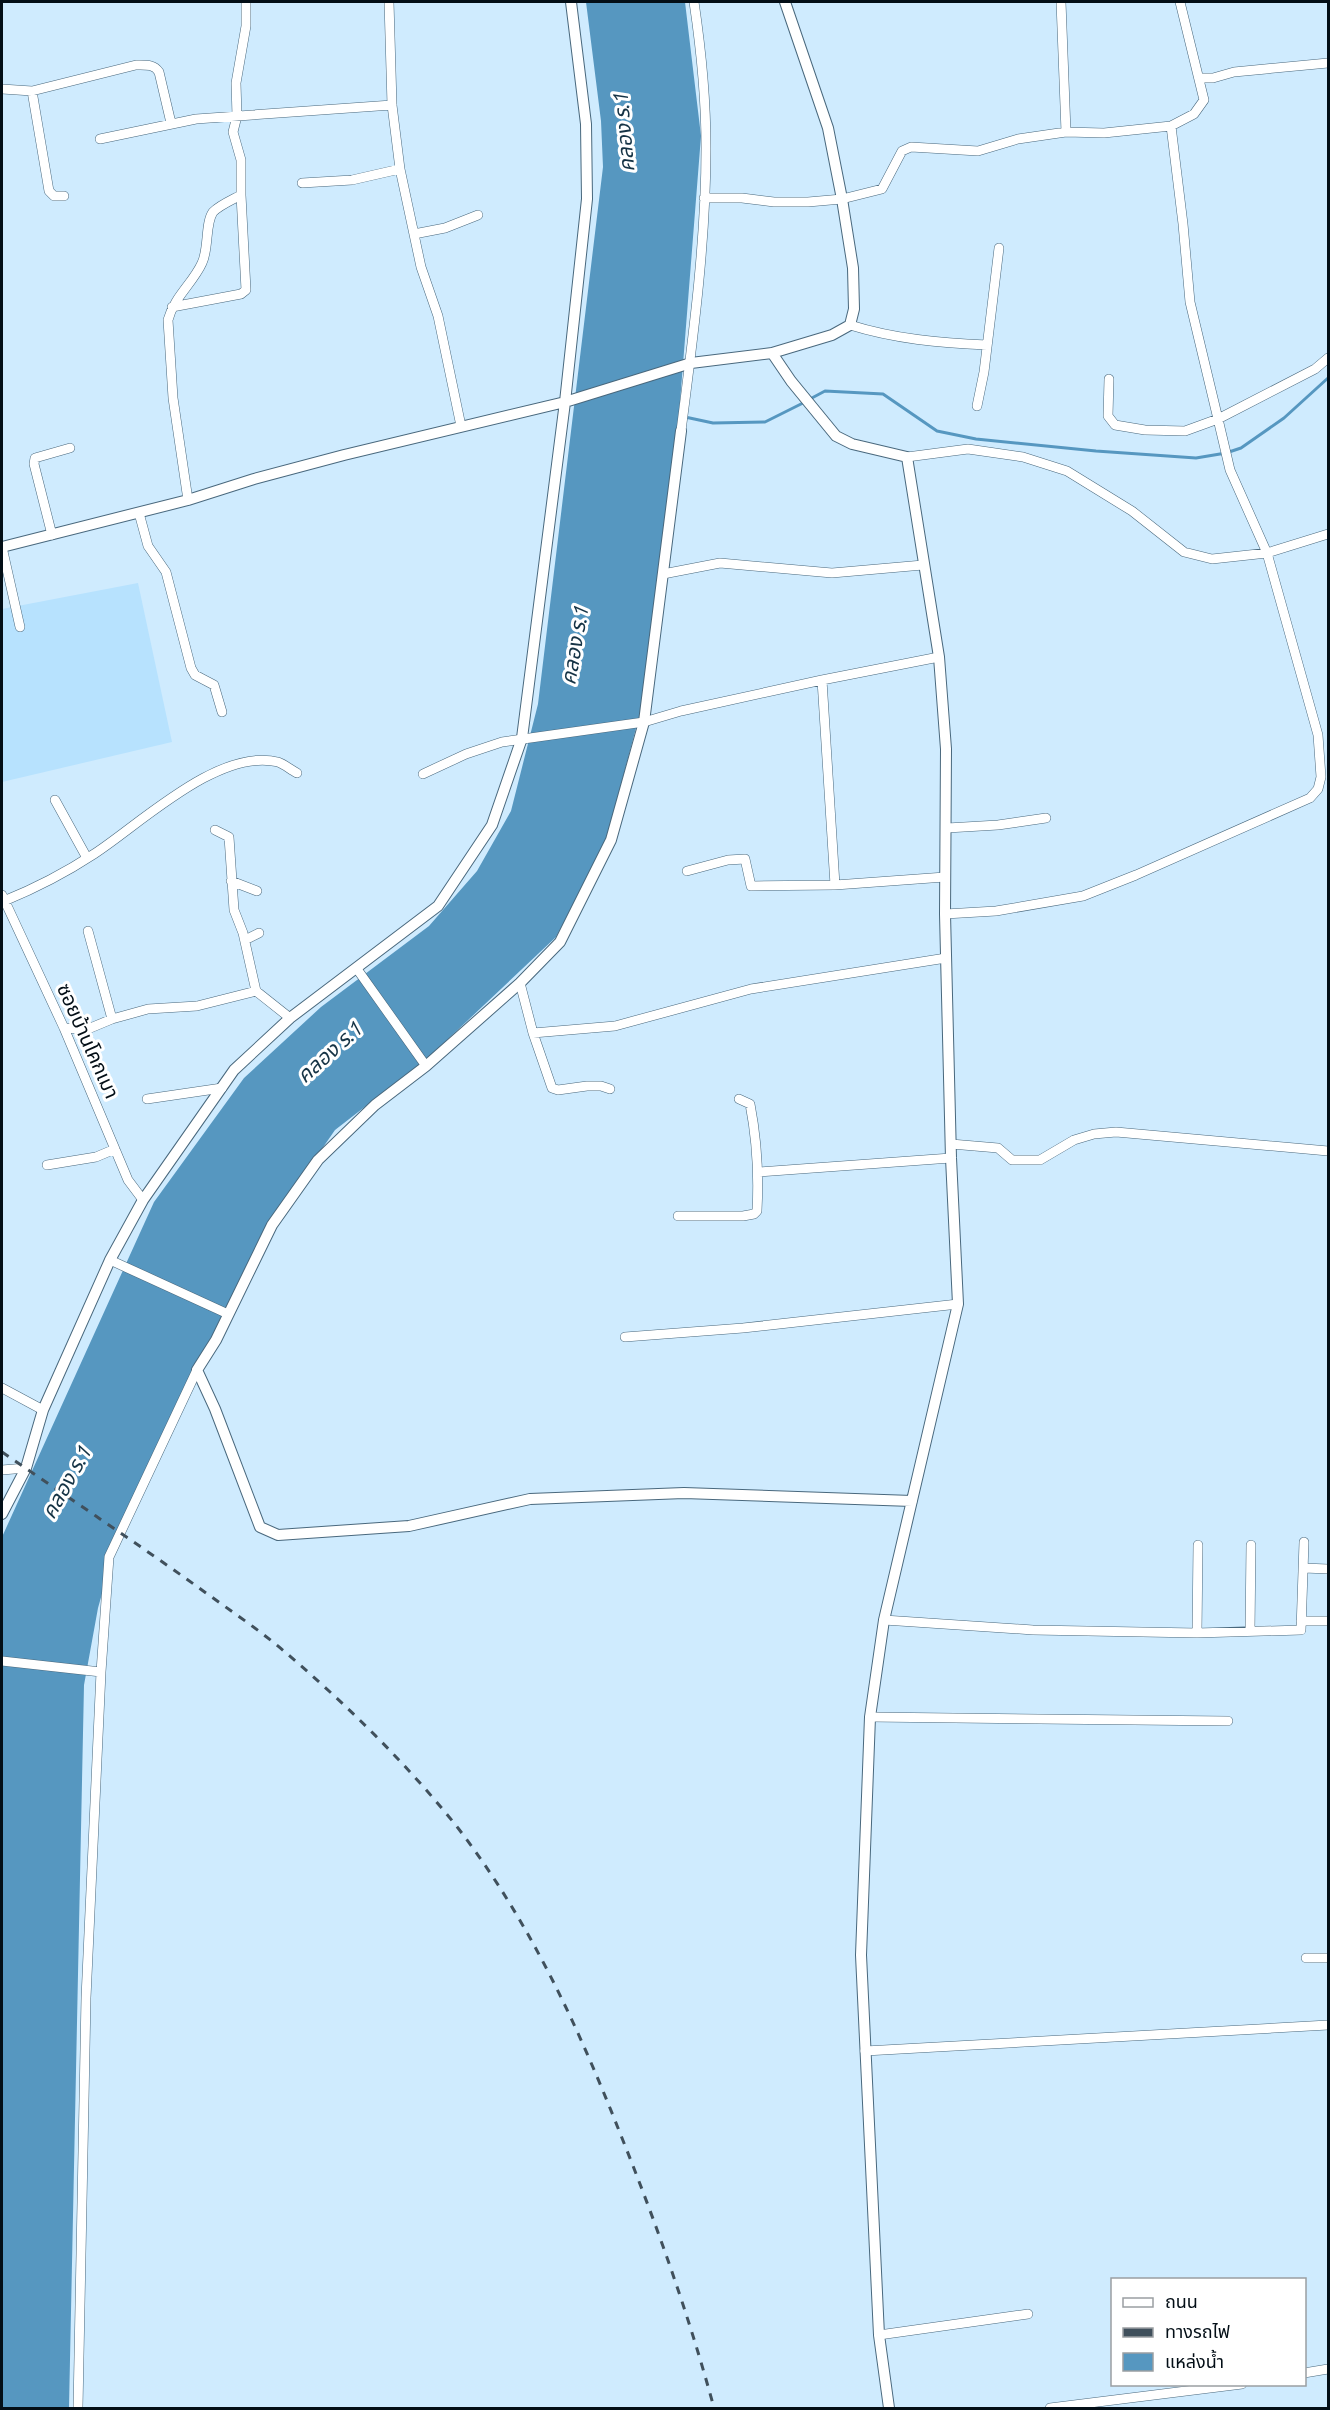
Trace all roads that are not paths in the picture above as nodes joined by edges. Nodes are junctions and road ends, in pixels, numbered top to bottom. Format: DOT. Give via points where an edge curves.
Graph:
graph roads {
  1 [pos="246,2"];
  2 [pos="389,2"];
  3 [pos="571,2"];
  4 [pos="694,2"];
  5 [pos="785,2"];
  6 [pos="1061,2"];
  7 [pos="1180,2"];
  8 [pos="1329,63"];
  9 [pos="1199,78"];
  10 [pos="2,89"];
  11 [pos="32,91"];
  12 [pos="392,105"];
  13 [pos="237,116"];
  14 [pos="171,123"];
  15 [pos="1171,126"];
  16 [pos="1066,132"];
  17 [pos="100,139"];
  18 [pos="400,169"];
  19 [pos="302,183"];
  20 [pos="241,195"];
  21 [pos="64,196"];
  22 [pos="704,198"];
  23 [pos="842,199"];
  24 [pos="478,215"];
  25 [pos="414,234"];
  26 [pos="999,248"];
  27 [pos="172,307"];
  28 [pos="850,325"];
  29 [pos="987,345"];
  30 [pos="772,353"];
  31 [pos="1329,358"];
  32 [pos="691,363"];
  33 [pos="1109,379"];
  34 [pos="565,402"];
  35 [pos="977,406"];
  36 [pos="1218,419"];
  37 [pos="461,426"];
  38 [pos="681,431"];
  39 [pos="70,448"];
  40 [pos="907,457"];
  41 [pos="188,500"];
  42 [pos="139,513"];
  43 [pos="1329,534"];
  44 [pos="52,535"];
  45 [pos="2,547"];
  46 [pos="1267,553"];
  47 [pos="923,565"];
  48 [pos="663,573"];
  49 [pos="20,627"];
  50 [pos="939,657"];
  51 [pos="822,680"];
  52 [pos="222,712"];
  53 [pos="644,722"];
  54 [pos="522,738"];
  55 [pos="297,773"];
  56 [pos="423,774"];
  57 [pos="55,800"];
  58 [pos="1046,819"];
  59 [pos="947,828"];
  60 [pos="215,830"];
  61 [pos="87,858"];
  62 [pos="687,871"];
  63 [pos="945,877"];
  64 [pos="231,880"];
  65 [pos="835,885"];
  66 [pos="257,891"];
  67 [pos="3,898"];
  68 [pos="945,914"];
  69 [pos="88,931"];
  70 [pos="259,933"];
  71 [pos="245,940"];
  72 [pos="946,958"];
  73 [pos="357,969"];
  74 [pos="520,983"];
  75 [pos="256,991"];
  76 [pos="290,1018"];
  77 [pos="112,1019"];
  78 [pos="64,1028"];
  79 [pos="532,1033"];
  80 [pos="426,1066"];
  81 [pos="222,1088"];
  82 [pos="610,1089"];
  83 [pos="147,1099"];
  84 [pos="739,1099"];
  85 [pos="951,1144"];
  86 [pos="115,1149"];
  87 [pos="1329,1150"];
  88 [pos="951,1158"];
  89 [pos="47,1165"];
  90 [pos="759,1172"];
  91 [pos="143,1200"];
  92 [pos="678,1216"];
  93 [pos="115,1262"];
  94 [pos="958,1304"];
  95 [pos="223,1312"];
  96 [pos="625,1337"];
  97 [pos="197,1370"];
  98 [pos="2,1388"];
  99 [pos="44,1410"];
  100 [pos="26,1468"];
  101 [pos="2,1470"];
  102 [pos="912,1501"];
  103 [pos="2,1514"];
  104 [pos="1304,1542"];
  105 [pos="1198,1545"];
  106 [pos="1251,1545"];
  107 [pos="1305,1568"];
  108 [pos="1329,1569"];
  109 [pos="884,1620"];
  110 [pos="1301,1621"];
  111 [pos="1329,1621"];
  112 [pos="1250,1631"];
  113 [pos="1197,1633"];
  114 [pos="2,1661"];
  115 [pos="101,1672"];
  116 [pos="870,1717"];
  117 [pos="1228,1721"];
  118 [pos="1306,1958"];
  119 [pos="1329,1958"];
  120 [pos="1329,2025"];
  121 [pos="865,2051"];
  122 [pos="1028,2314"];
  123 [pos="879,2335"];
  124 [pos="1329,2369"];
  125 [pos="1306,2373"];
  126 [pos="1234,2386"];
  127 [pos="78,2409"];
  128 [pos="889,2409"];
  129 [pos="1050,2409"];
  1 -- 13 [label="street" via="236,82"];
  2 -- 12 [label="street"];
  3 -- 34 [label="street" via="586,124 587,199"];
  4 -- 22 [label="street" via="706,147"];
  5 -- 23 [label="street" via="828,128"];
  6 -- 16 [label="street"];
  7 -- 9 [label="street"];
  8 -- 9 [label="street"];
  9 -- 15 [label="street" via="1204,100 1200,107"];
  10 -- 11 [label="street"];
  11 -- 14 [label="street" via="136,65 150,65 159,72"];
  11 -- 21 [label="street" via="50,191 54,196"];
  12 -- 13 [label="street"];
  12 -- 18 [label="street"];
  13 -- 14 [label="street"];
  13 -- 20 [label="street" via="233,132 241,160"];
  14 -- 17 [label="street"];
  15 -- 16 [label="street" via="1104,133"];
  15 -- 36 [label="street" via="1190,302"];
  16 -- 23 [label="street" via="1018,139 978,151 911,147 902,151 882,189"];
  18 -- 19 [label="street" via="352,180"];
  18 -- 25 [label="street"];
  20 -- 27 [label="street" via="210,217 202,264"];
  20 -- 27 [label="street" via="246,290"];
  22 -- 23 [label="street" via="774,202"];
  22 -- 32 [label="street"];
  23 -- 28 [label="street" via="853,268 854,309"];
  24 -- 25 [label="street" via="445,228"];
  25 -- 37 [label="street" via="438,316"];
  26 -- 29 [label="street"];
  27 -- 41 [label="street" via="167,330"];
  28 -- 29 [label="street" via="938,343"];
  28 -- 30 [label="street" via="832,335"];
  29 -- 35 [label="street"];
  30 -- 32 [label="street"];
  30 -- 40 [label="street" via="836,436 852,444"];
  31 -- 36 [label="street"];
  32 -- 34 [label="street"];
  32 -- 38 [label="street"];
  33 -- 36 [label="street" via="1108,416 1115,425 1185,431"];
  34 -- 37 [label="street"];
  34 -- 54 [label="street"];
  36 -- 46 [label="street" via="1230,470"];
  37 -- 41 [label="street" via="254,479"];
  38 -- 48 [label="street"];
  39 -- 44 [label="street" via="35,458"];
  40 -- 46 [label="street" via="968,449 1023,457 1067,471 1132,511 1184,552 1212,559"];
  40 -- 47 [label="street"];
  41 -- 42 [label="street"];
  42 -- 44 [label="street"];
  42 -- 52 [label="street" via="148,546 166,572 191,668 195,675 214,685"];
  43 -- 46 [label="street"];
  44 -- 45 [label="street"];
  45 -- 49 [label="street"];
  46 -- 68 [label="street" via="1317,735 1321,777 1310,798 1083,896"];
  47 -- 48 [label="street" via="832,573 720,563"];
  47 -- 50 [label="street"];
  48 -- 53 [label="street"];
  50 -- 51 [label="street"];
  50 -- 59 [label="street"];
  51 -- 53 [label="street"];
  51 -- 65 [label="street"];
  53 -- 54 [label="street"];
  53 -- 74 [label="street" via="611,840 560,942"];
  54 -- 56 [label="street" via="466,754"];
  54 -- 73 [label="street" via="492,825 438,906"];
  55 -- 61 [label="street" via="278,762 252,761 221,770 176,794"];
  57 -- 61 [label="street"];
  58 -- 59 [label="street"];
  59 -- 63 [label="street"];
  60 -- 64 [label="street" via="229,837"];
  61 -- 67 [label="street" via="43,885"];
  62 -- 65 [label="street" via="745,858 750,886"];
  63 -- 65 [label="street"];
  63 -- 68 [label="street"];
  64 -- 66 [label="street"];
  64 -- 71 [label="street" via="234,910"];
  67 -- 78 [label="street, ซอยบ้านโคกเมา"];
  68 -- 72 [label="street"];
  69 -- 77 [label="street"];
  70 -- 71 [label="street"];
  71 -- 75 [label="street"];
  72 -- 79 [label="street" via="751,989 615,1026"];
  72 -- 85 [label="street"];
  73 -- 76 [label="street"];
  73 -- 80 [label="street"];
  74 -- 79 [label="street"];
  74 -- 80 [label="street"];
  75 -- 76 [label="street"];
  75 -- 77 [label="street" via="197,1006 148,1009"];
  76 -- 81 [label="street" via="234,1070"];
  77 -- 78 [label="street" via="88,1029"];
  78 -- 86 [label="street, ซอยบ้านโคกเมา"];
  79 -- 82 [label="street" via="552,1088"];
  80 -- 95 [label="street" via="375,1105 318,1160 273,1225"];
  81 -- 83 [label="street"];
  81 -- 91 [label="street"];
  84 -- 90 [label="street" via="750,1104"];
  85 -- 87 [label="street" via="998,1148 1012,1160 1040,1160 1074,1140 1116,1132"];
  85 -- 88 [label="street"];
  86 -- 89 [label="street" via="96,1157"];
  86 -- 91 [label="street, ซอยบ้านโคกเมา" via="128,1180"];
  88 -- 90 [label="street"];
  88 -- 94 [label="street"];
  90 -- 92 [label="street" via="754,1214"];
  91 -- 93 [label="street"];
  93 -- 95 [label="street"];
  93 -- 99 [label="street"];
  94 -- 96 [label="street"];
  94 -- 102 [label="street"];
  95 -- 97 [label="street" via="216,1340"];
  97 -- 102 [label="street" via="260,1527 278,1534 408,1526 530,1498 684,1493"];
  97 -- 115 [label="street" via="109,1557"];
  98 -- 99 [label="street"];
  99 -- 100 [label="street"];
  100 -- 101 [label="street"];
  100 -- 103 [label="street"];
  102 -- 109 [label="street"];
  104 -- 107 [label="street"];
  105 -- 113 [label="street"];
  106 -- 112 [label="street"];
  107 -- 108 [label="street"];
  107 -- 110 [label="street"];
  109 -- 113 [label="street" via="1033,1630"];
  109 -- 116 [label="street"];
  110 -- 111 [label="street"];
  110 -- 112 [label="street" via="1301,1630"];
  112 -- 113 [label="street"];
  114 -- 115 [label="street"];
  115 -- 127 [label="street" via="86,1998"];
  116 -- 117 [label="street"];
  116 -- 121 [label="street" via="861,1956"];
  118 -- 119 [label="street"];
  120 -- 121 [label="street"];
  121 -- 123 [label="street"];
  122 -- 123 [label="street"];
  123 -- 128 [label="street"];
  124 -- 125 [label="street"];
  126 -- 129 [label="street"];
}
